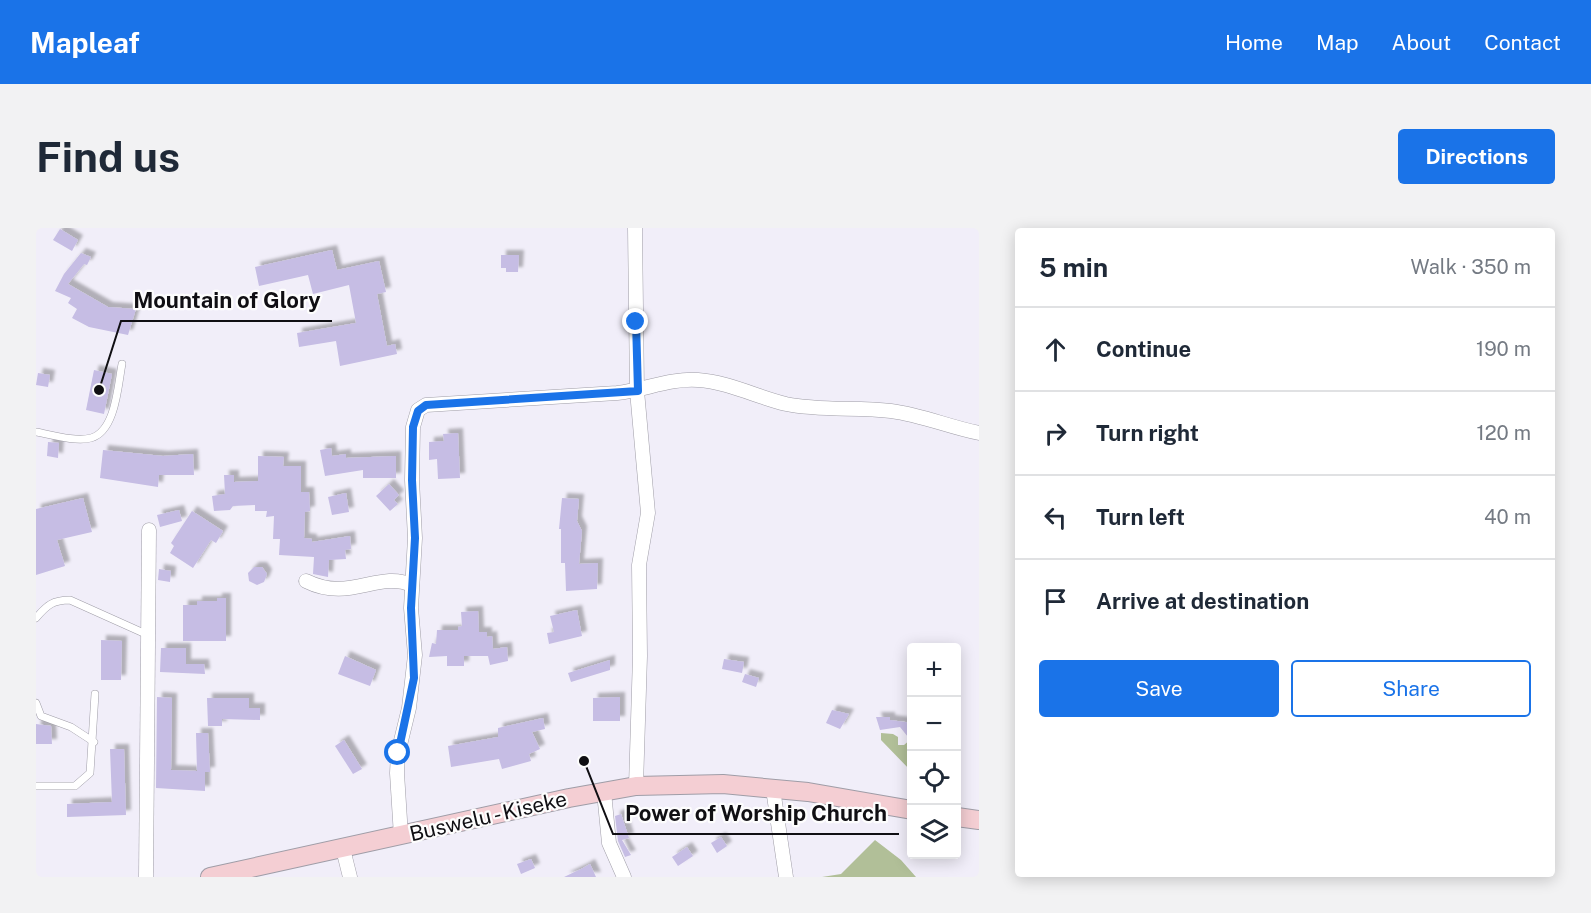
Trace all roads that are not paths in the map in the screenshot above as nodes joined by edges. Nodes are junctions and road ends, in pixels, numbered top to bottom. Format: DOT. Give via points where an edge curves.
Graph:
graph roads {
  1 [pos="635,228"];
  2 [pos="122,364"];
  3 [pos="638,391"];
  4 [pos="36,432"];
  5 [pos="979,433"];
  6 [pos="149,530"];
  7 [pos="306,581"];
  8 [pos="412,585"];
  9 [pos="36,618"];
  10 [pos="148,636"];
  11 [pos="95,694"];
  12 [pos="36,703"];
  13 [pos="94,742"];
  14 [pos="36,786"];
  15 [pos="636,786"];
  16 [pos="773,789"];
  17 [pos="604,792"];
  18 [pos="907,809"];
  19 [pos="961,818"];
  20 [pos="979,820"];
  21 [pos="401,836"];
  22 [pos="343,849"];
  23 [pos="146,877"];
  24 [pos="210,877"];
  25 [pos="350,877"];
  26 [pos="624,877"];
  27 [pos="786,877"];
  1 -- 3 [label="street"];
  2 -- 4 [label="lane" via="110,417 99,434 87,438"];
  3 -- 5 [label="street" via="658,383 699,380 788,404 891,411"];
  3 -- 8 [label="street" via="426,405 418,411 412,445"];
  3 -- 15 [label="street" via="648,513 639,565"];
  6 -- 10 [label="street"];
  7 -- 8 [label="street" via="326,590 390,581"];
  8 -- 21 [label="street" via="414,678 397,773"];
  9 -- 10 [label="lane" via="48,604 70,600"];
  10 -- 23 [label="street"];
  11 -- 13 [label="lane"];
  12 -- 13 [label="lane" via="41,716"];
  13 -- 14 [label="lane" via="90,773 75,786"];
  15 -- 16 [label="main road, Buswelu - Kiseke" via="700,783"];
  15 -- 17 [label="main road, Buswelu - Kiseke"];
  16 -- 18 [label="main road, Buswelu - Kiseke"];
  16 -- 27 [label="street"];
  17 -- 21 [label="main road, Buswelu - Kiseke"];
  17 -- 26 [label="street" via="609,843"];
  19 -- 20 [label="main road"];
  21 -- 22 [label="main road, Buswelu - Kiseke"];
  22 -- 24 [label="main road, Buswelu - Kiseke"];
  22 -- 25 [label="street"];
}
